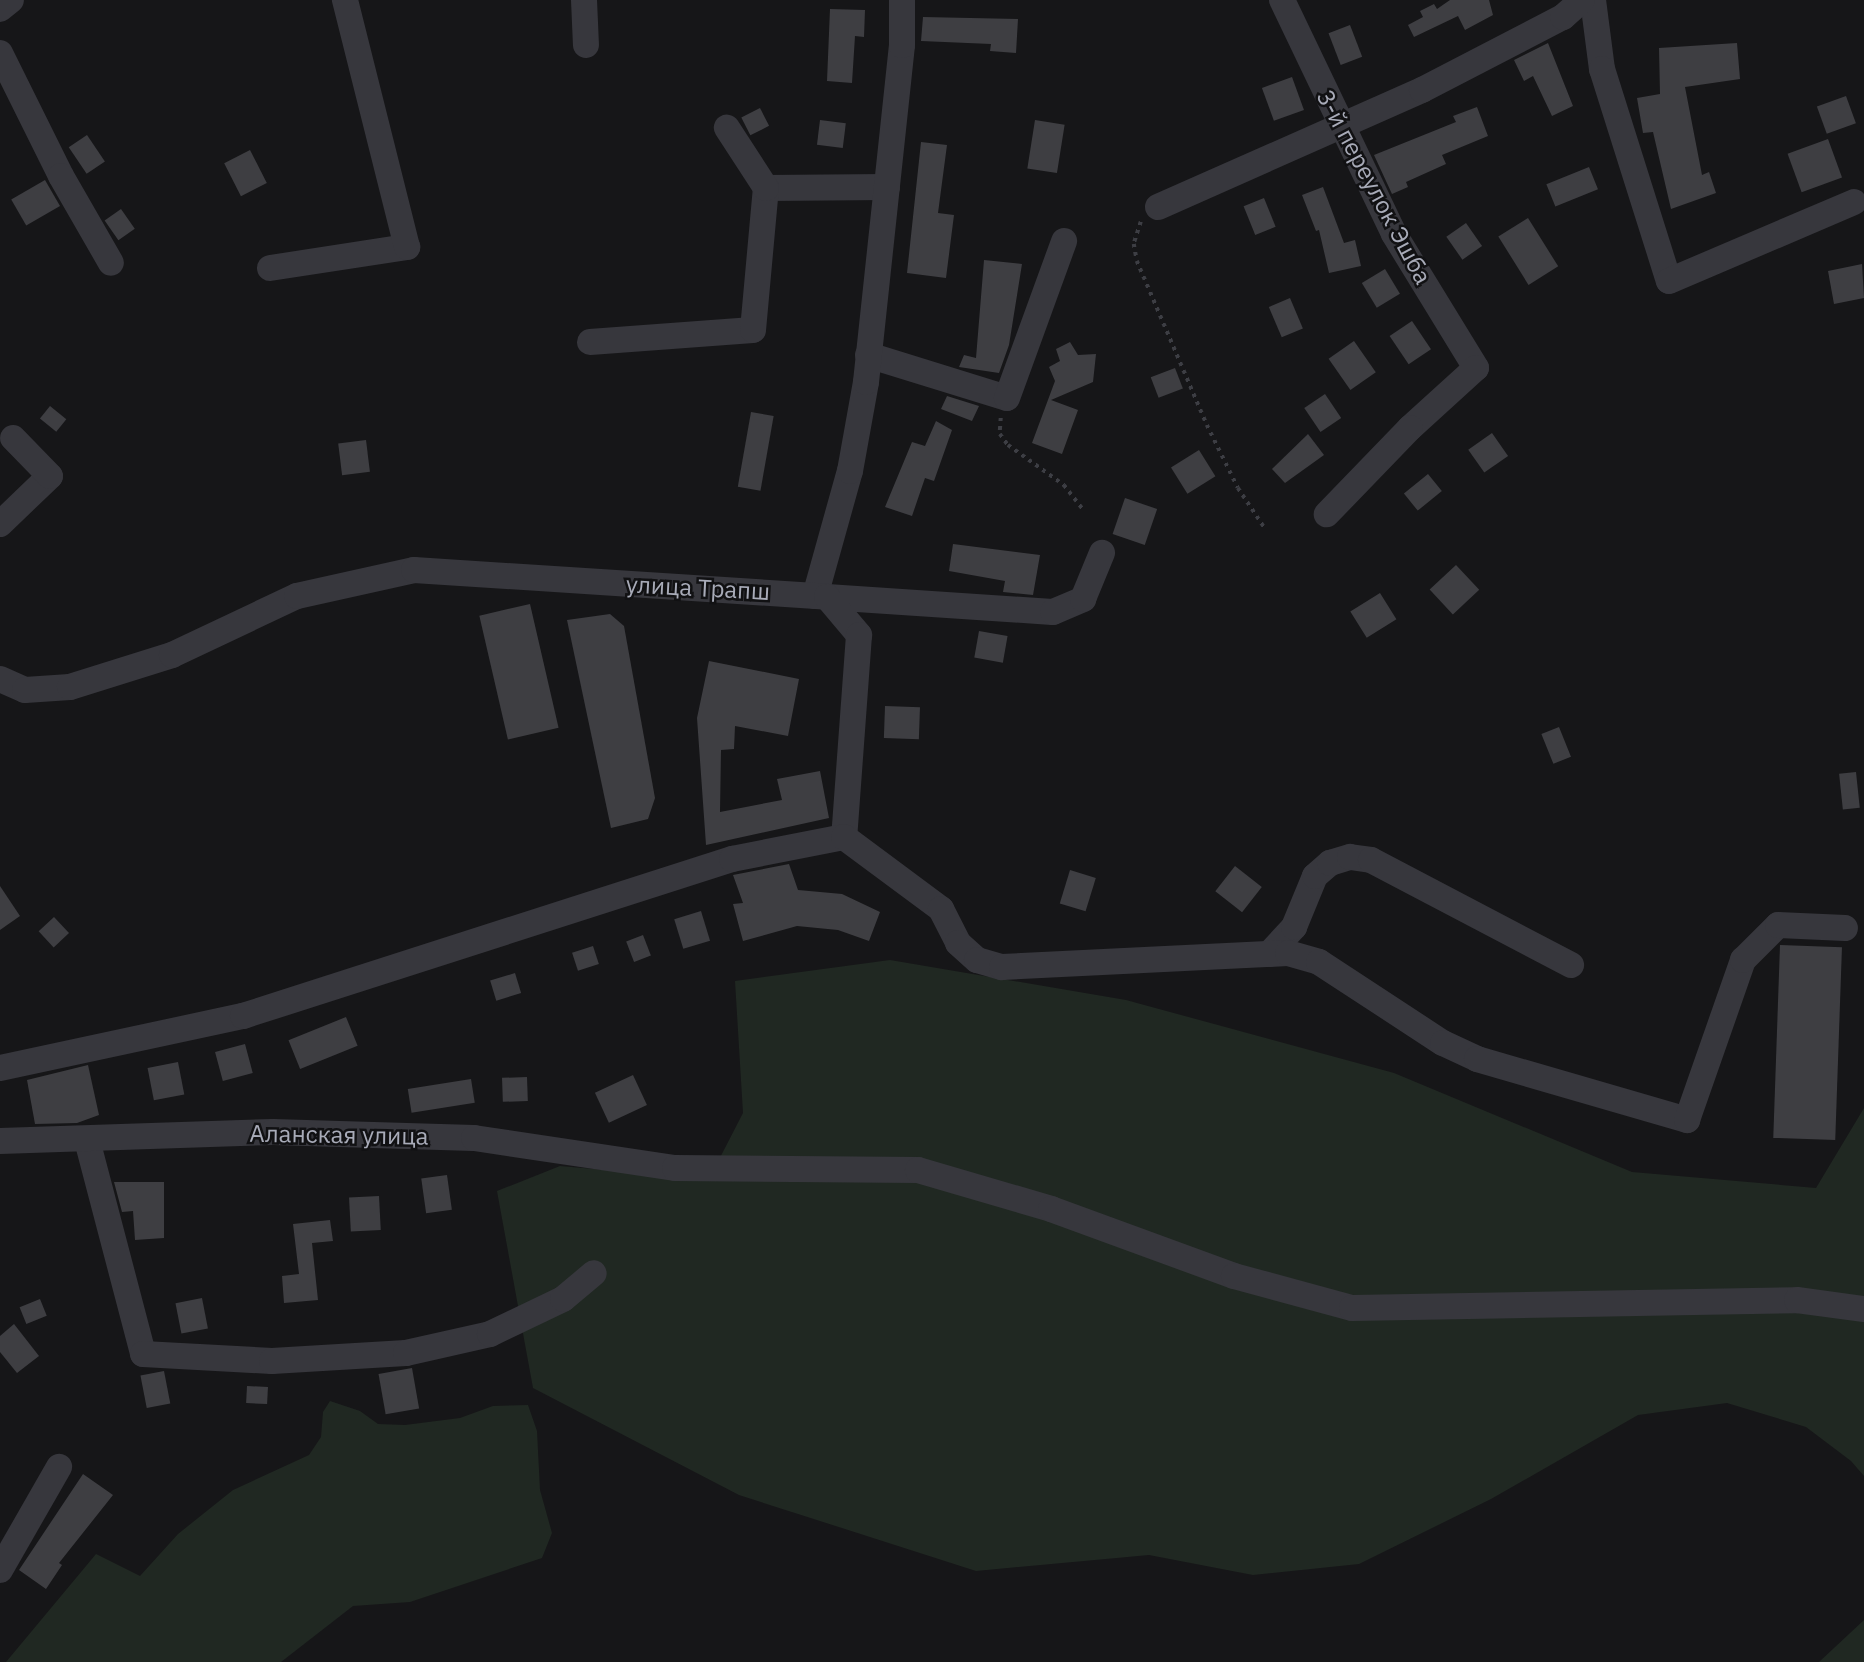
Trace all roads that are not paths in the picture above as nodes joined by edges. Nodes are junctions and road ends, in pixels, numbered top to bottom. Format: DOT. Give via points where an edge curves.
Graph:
graph roads {
  1 [pos="10,0"];
  2 [pos="345,0"];
  3 [pos="584,0"];
  4 [pos="902,0"];
  5 [pos="1282,0"];
  6 [pos="1582,0"];
  7 [pos="1593,0"];
  8 [pos="0,9"];
  9 [pos="586,45"];
  10 [pos="0,53"];
  11 [pos="1339,126"];
  12 [pos="727,128"];
  13 [pos="887,187"];
  14 [pos="766,188"];
  15 [pos="1854,202"];
  16 [pos="1158,206"];
  17 [pos="1064,241"];
  18 [pos="111,263"];
  19 [pos="270,268"];
  20 [pos="590,342"];
  21 [pos="868,355"];
  22 [pos="13,438"];
  23 [pos="1327,514"];
  24 [pos="0,524"];
  25 [pos="1102,553"];
  26 [pos="821,596"];
  27 [pos="0,679"];
  28 [pos="844,837"];
  29 [pos="1845,928"];
  30 [pos="1269,954"];
  31 [pos="1571,965"];
  32 [pos="0,1068"];
  33 [pos="88,1140"];
  34 [pos="0,1141"];
  35 [pos="594,1273"];
  36 [pos="1864,1309"];
  37 [pos="58,1467"];
  38 [pos="10,1532"];
  39 [pos="0,1570"];
  1 -- 8 [label="street"];
  2 -- 19 [label="street" via="407,247"];
  3 -- 9 [label="street"];
  4 -- 13 [label="street" via="902,45"];
  5 -- 11 [label="street, 3-й переулок Эшба"];
  6 -- 11 [label="street" via="1552,23"];
  7 -- 15 [label="street" via="1602,69 1669,281"];
  10 -- 18 [label="street"];
  11 -- 16 [label="street"];
  11 -- 23 [label="street, 3-й переулок Эшба" via="1394,234 1476,368"];
  12 -- 14 [label="street"];
  13 -- 14 [label="street"];
  13 -- 21 [label="street"];
  14 -- 20 [label="street" via="754,330"];
  17 -- 21 [label="street" via="1007,398"];
  21 -- 26 [label="street" via="850,471"];
  22 -- 24 [label="street" via="50,476"];
  25 -- 26 [label="street, улица Трапш" via="1083,599 1053,612"];
  26 -- 27 [label="street, улица Трапш" via="414,570 298,596 173,655 69,687 25,690"];
  26 -- 28 [label="street" via="859,635"];
  28 -- 30 [label="street" via="941,909 958,943 977,960 1002,967"];
  28 -- 32 [label="street" via="732,859 243,1016"];
  29 -- 30 [label="street" via="1778,925 1743,960 1687,1120 1477,1059 1443,1043 1319,962 1288,953"];
  30 -- 31 [label="street" via="1294,927 1315,876 1330,863 1350,857 1371,860"];
  33 -- 34 [label="street, Аланская улица"];
  33 -- 35 [label="street" via="143,1354 272,1361 406,1353 490,1334 563,1299"];
  33 -- 36 [label="street, Аланская улица" via="273,1132 474,1138 675,1168 918,1170 1051,1209 1234,1276 1352,1308 1797,1300"];
  37 -- 38 [label="street"];
  38 -- 39 [label="street"];
}
